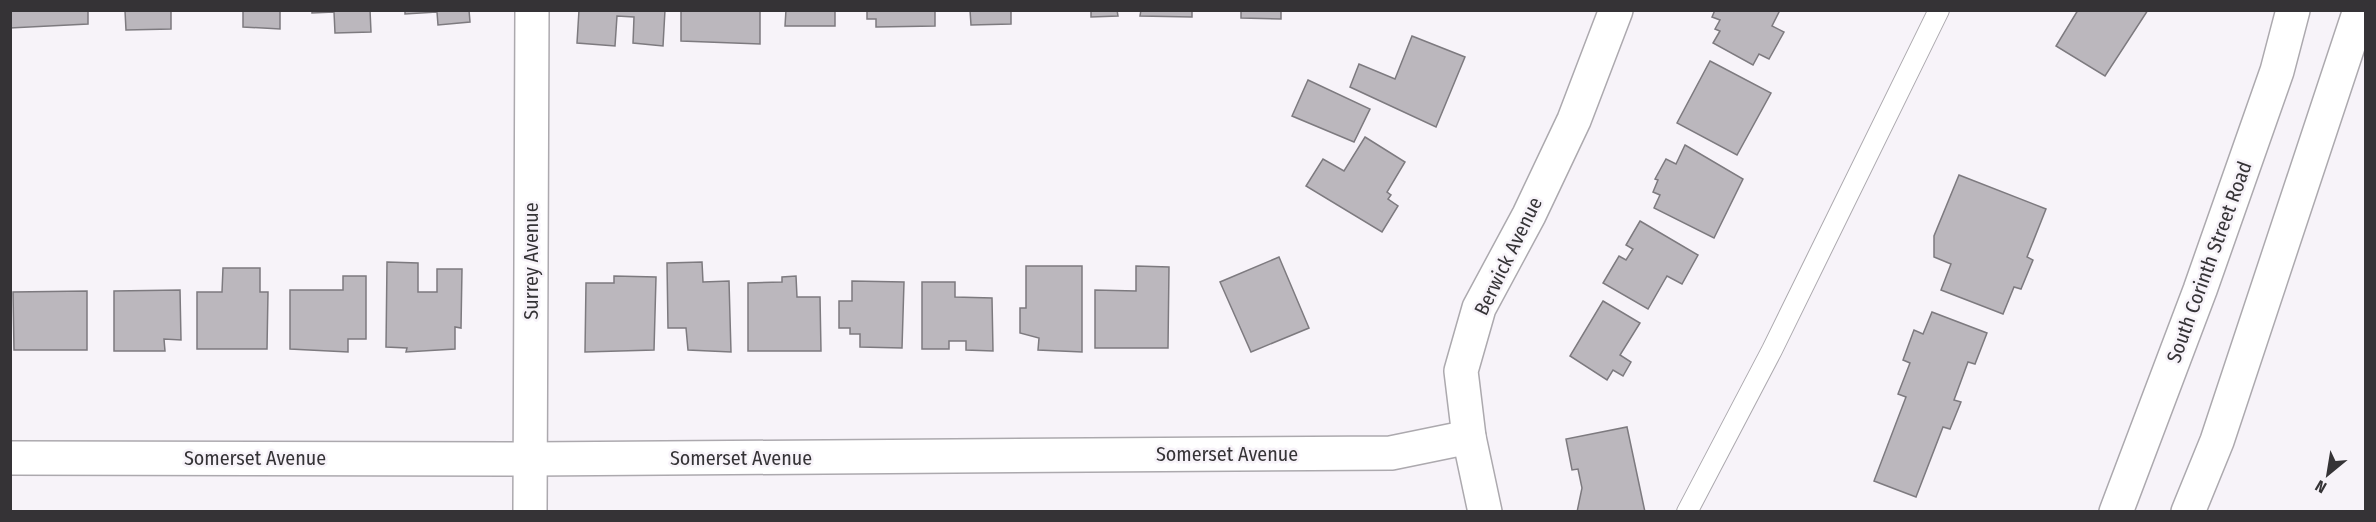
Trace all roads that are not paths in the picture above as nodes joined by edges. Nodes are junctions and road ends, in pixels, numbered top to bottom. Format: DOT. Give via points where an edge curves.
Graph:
graph roads {
  1 [pos="532,10"];
  2 [pos="1616,10"];
  3 [pos="1939,10"];
  4 [pos="2293,10"];
  5 [pos="2360,10"];
  6 [pos="1469,437"];
  7 [pos="10,458"];
  8 [pos="531,459"];
  9 [pos="530,512"];
  10 [pos="1485,512"];
  11 [pos="1687,512"];
  12 [pos="2116,512"];
  13 [pos="2188,512"];
  1 -- 8 [label="street, Surrey Avenue"];
  2 -- 6 [label="street, Berwick Avenue" via="1574,120 1479,308 1461,371"];
  3 -- 11 [label="lane" via="1772,350"];
  4 -- 12 [label="street, South Corinth Street Road" via="2277,71 2200,290"];
  5 -- 13 [label="street" via="2217,441"];
  6 -- 8 [label="street, Somerset Avenue" via="1391,453"];
  6 -- 10 [label="street, Berwick Avenue"];
  7 -- 8 [label="street, Somerset Avenue"];
  8 -- 9 [label="street, Surrey Avenue"];
}
